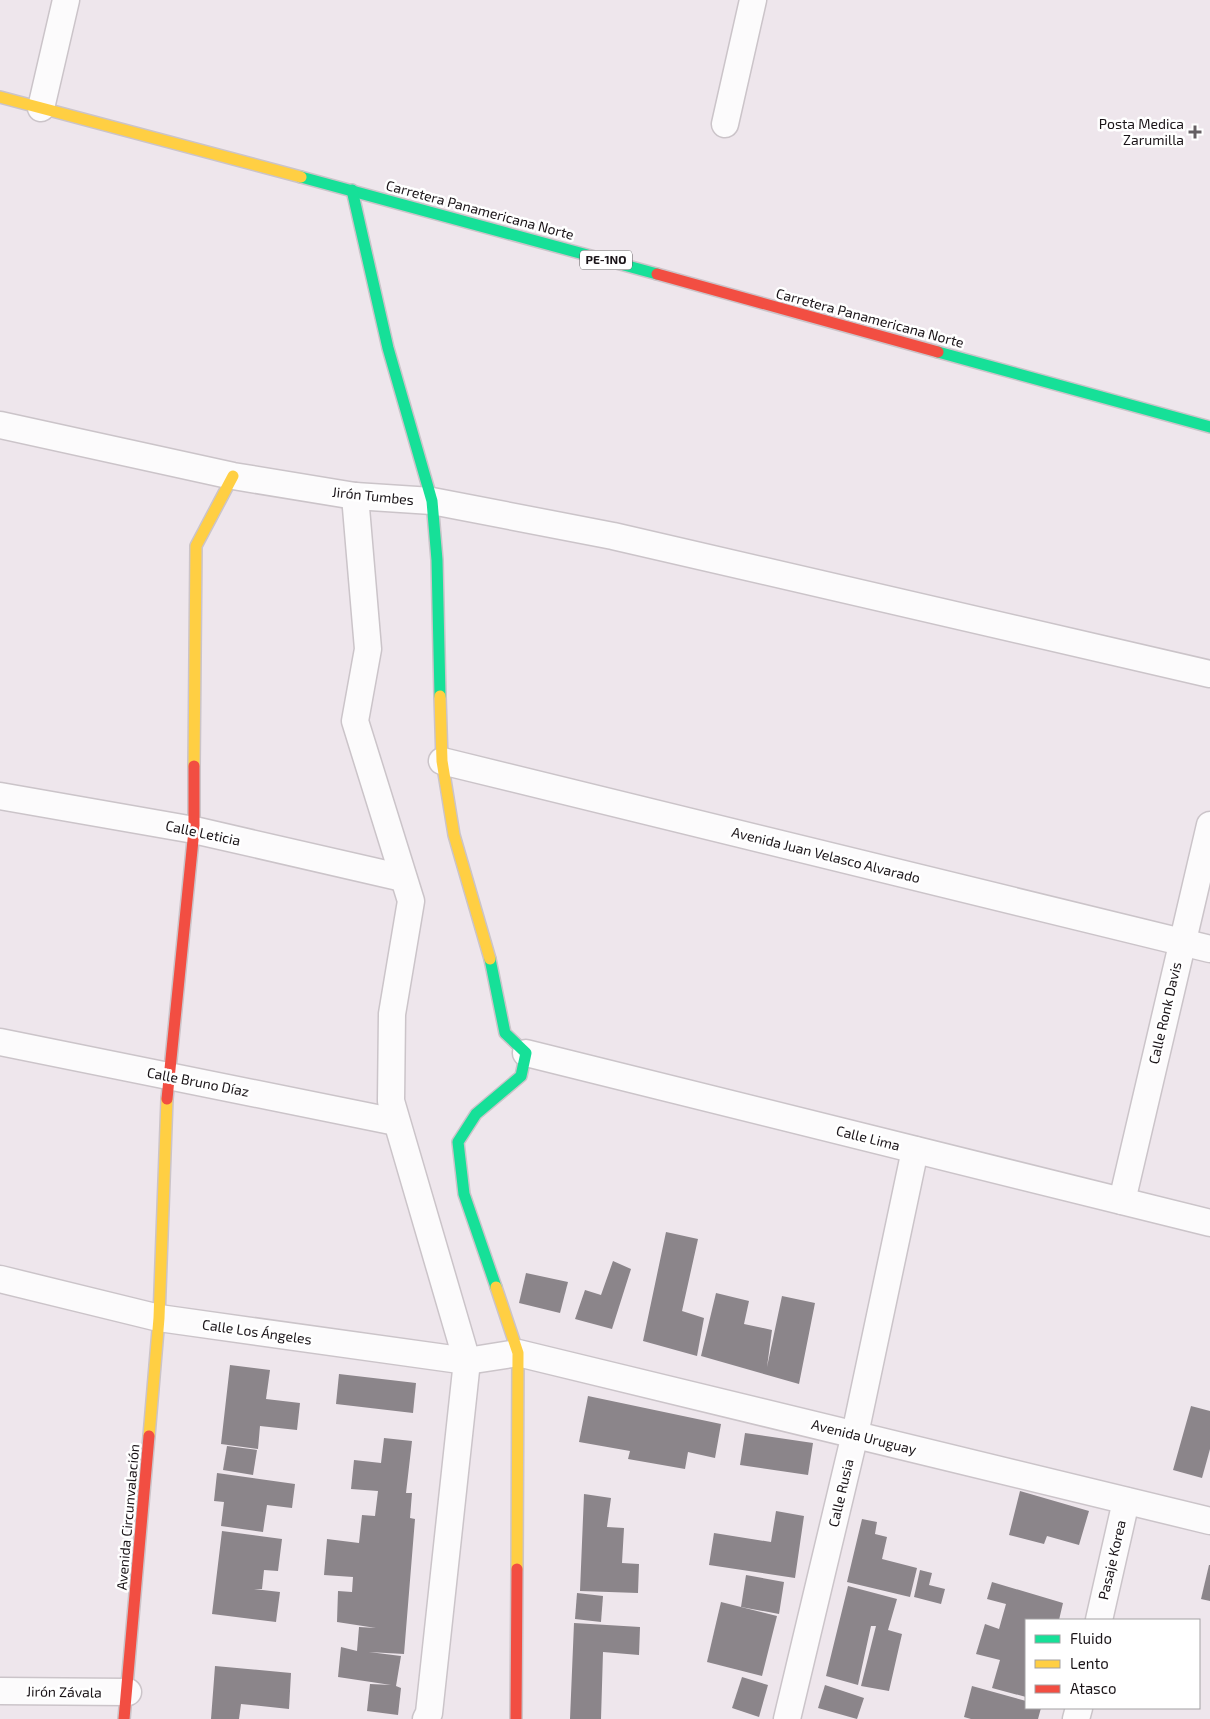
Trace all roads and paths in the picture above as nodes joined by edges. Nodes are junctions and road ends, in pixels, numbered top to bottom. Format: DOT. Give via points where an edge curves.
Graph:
graph roads {
  1 [pos="66,0"];
  2 [pos="753,0"];
  3 [pos="0,97"];
  4 [pos="41,108"];
  5 [pos="725,124"];
  6 [pos="352,190"];
  7 [pos="0,425"];
  8 [pos="1210,428"];
  9 [pos="233,476"];
  10 [pos="355,496"];
  11 [pos="432,501"];
  12 [pos="1210,674"];
  13 [pos="442,761"];
  14 [pos="0,796"];
  15 [pos="1210,825"];
  16 [pos="194,830"];
  17 [pos="404,878"];
  18 [pos="1182,941"];
  19 [pos="1210,949"];
  20 [pos="0,1042"];
  21 [pos="526,1053"];
  22 [pos="168,1075"];
  23 [pos="396,1122"];
  24 [pos="915,1150"];
  25 [pos="1122,1201"];
  26 [pos="1210,1223"];
  27 [pos="0,1279"];
  28 [pos="159,1318"];
  29 [pos="518,1353"];
  30 [pos="467,1361"];
  31 [pos="855,1434"];
  32 [pos="1126,1501"];
  33 [pos="1210,1521"];
  34 [pos="1099,1619"];
  35 [pos="0,1691"];
  36 [pos="128,1692"];
  37 [pos="124,1719"];
  38 [pos="426,1719"];
  39 [pos="516,1719"];
  40 [pos="787,1719"];
  1 -- 4 [label="street"];
  2 -- 5 [label="street"];
  3 -- 4 [label="street, Carretera Panamericana Norte / PE-1NO"];
  4 -- 6 [label="street, Carretera Panamericana Norte / PE-1NO"];
  6 -- 8 [label="street, Carretera Panamericana Norte / PE-1NO"];
  6 -- 11 [label="street, Jirón Tumbes" via="388,348"];
  7 -- 9 [label="street, Jirón Tumbes"];
  9 -- 10 [label="street, Jirón Tumbes"];
  9 -- 16 [label="street, Avenida Circunvalación" via="196,546"];
  10 -- 11 [label="street, Jirón Tumbes"];
  10 -- 17 [label="street" via="368,649 355,721"];
  11 -- 12 [label="street" via="613,536"];
  11 -- 13 [label="street" via="437,560"];
  13 -- 18 [label="street, Avenida Juan Velasco Alvarado"];
  13 -- 21 [label="street" via="454,835 488,950 505,1033"];
  14 -- 16 [label="street, Calle Leticia"];
  15 -- 18 [label="street, Calle Ronk Davis"];
  16 -- 17 [label="street, Calle Leticia"];
  16 -- 22 [label="street, Avenida Circunvalación"];
  17 -- 23 [label="street" via="411,901 392,1014 391,1101"];
  18 -- 19 [label="street, Avenida Juan Velasco Alvarado"];
  18 -- 25 [label="street, Calle Ronk Davis"];
  20 -- 22 [label="street, Calle Bruno Díaz"];
  21 -- 24 [label="street, Calle Lima"];
  21 -- 29 [label="street" via="522,1076 476,1114 458,1142 464,1194"];
  22 -- 23 [label="street, Calle Bruno Díaz"];
  22 -- 28 [label="street, Avenida Circunvalación"];
  23 -- 30 [label="street"];
  24 -- 25 [label="street, Calle Lima"];
  24 -- 31 [label="street, Calle Rusia"];
  25 -- 26 [label="street, Calle Lima"];
  27 -- 28 [label="street, Calle Los Ángeles"];
  28 -- 30 [label="street, Calle Los Ángeles"];
  28 -- 36 [label="street, Avenida Circunvalación"];
  29 -- 30 [label="street, Calle Los Ángeles"];
  29 -- 31 [label="street, Avenida Uruguay"];
  29 -- 39 [label="street"];
  30 -- 38 [label="street"];
  31 -- 32 [label="street, Avenida Uruguay"];
  31 -- 40 [label="street, Calle Rusia"];
  32 -- 33 [label="street, Avenida Uruguay"];
  32 -- 34 [label="street, Pasaje Korea"];
  35 -- 36 [label="street, Jirón Závala"];
  36 -- 37 [label="street, Avenida Circunvalación"];
}
